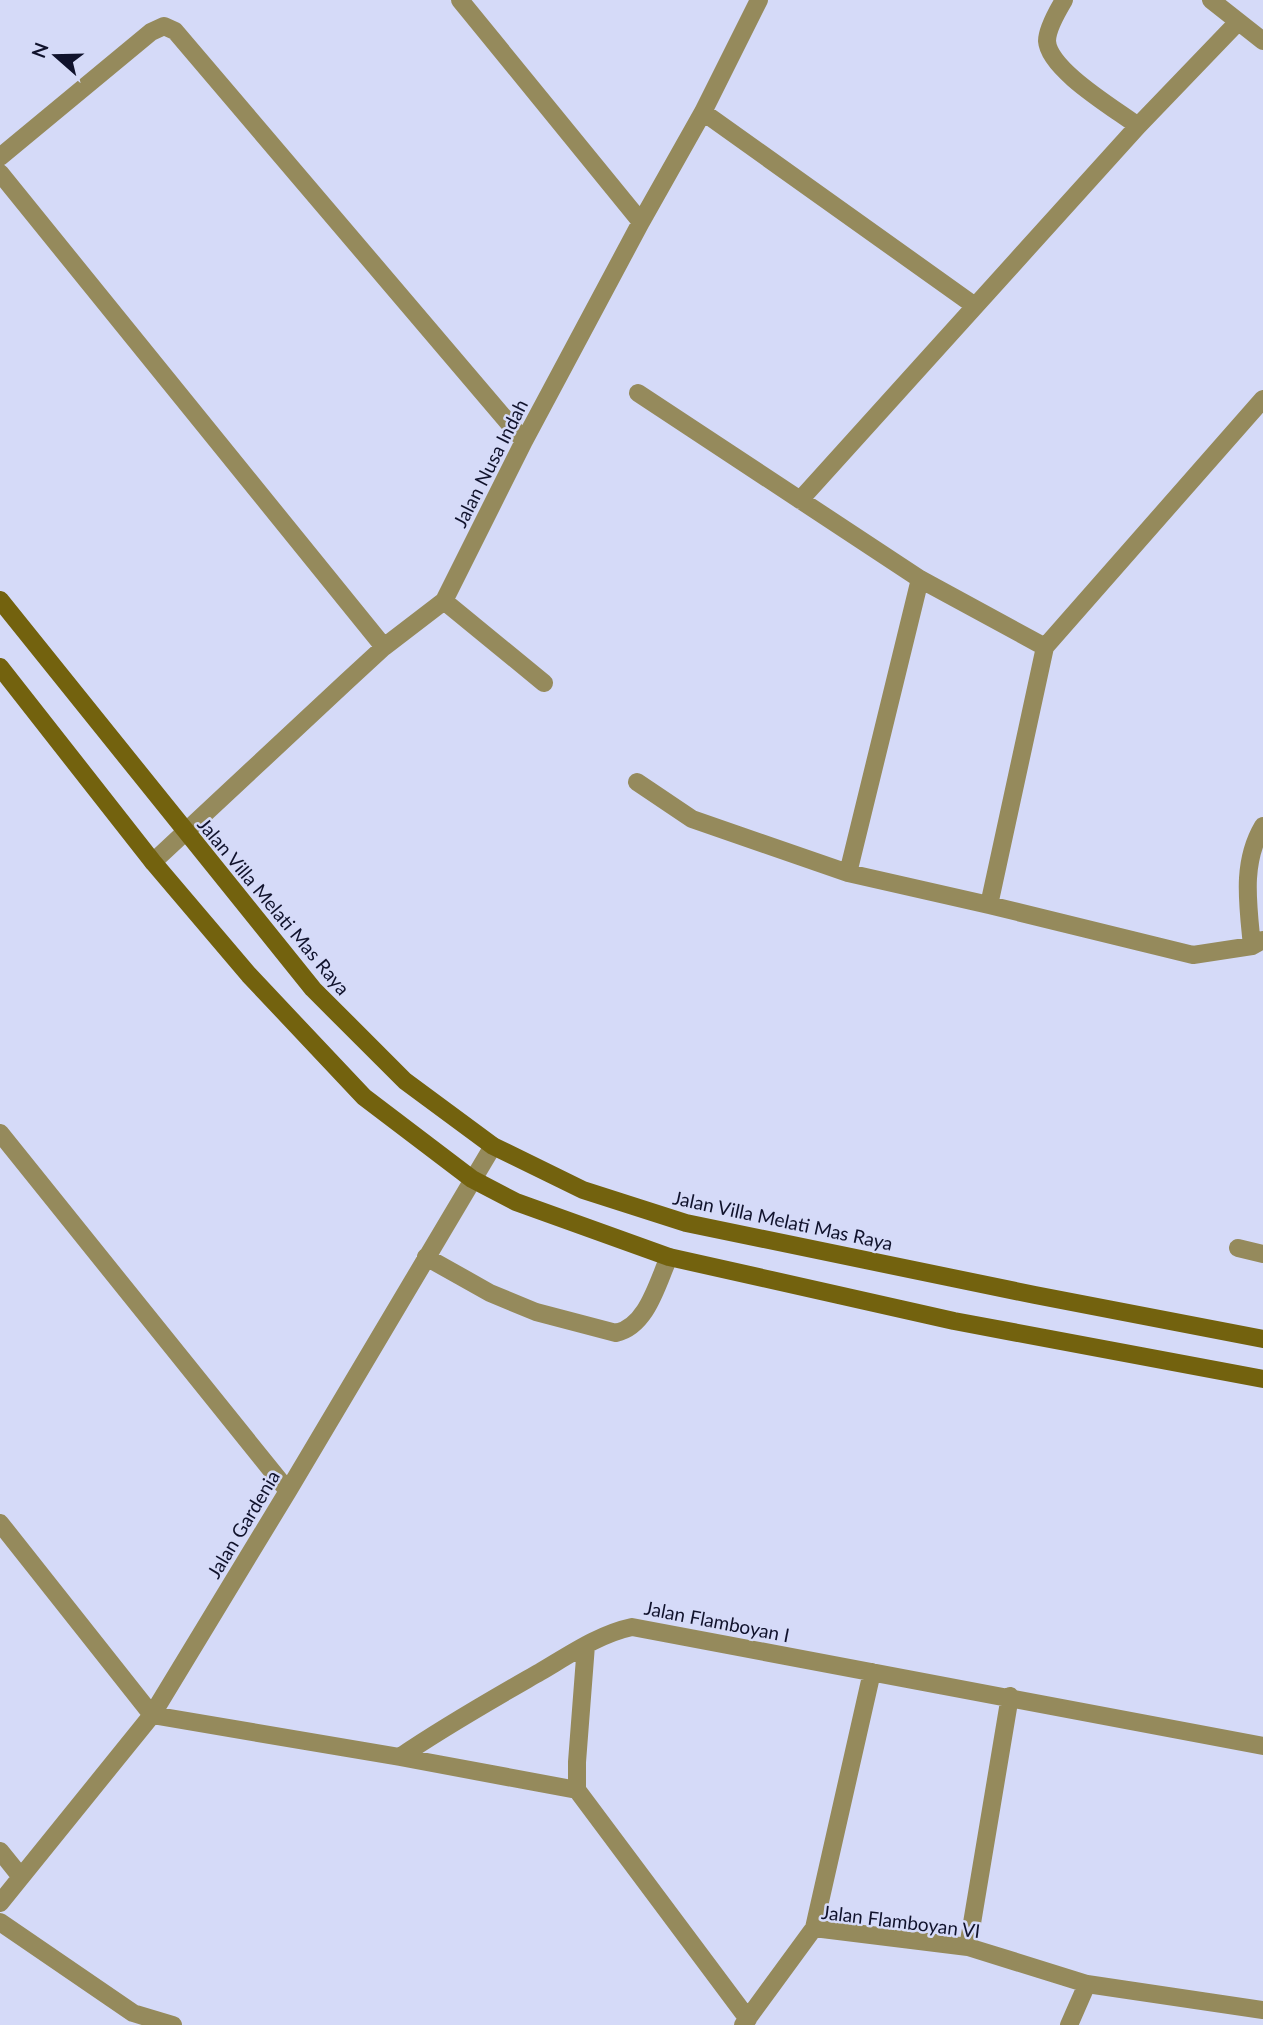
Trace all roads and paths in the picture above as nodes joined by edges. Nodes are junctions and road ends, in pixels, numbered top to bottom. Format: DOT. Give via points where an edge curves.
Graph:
graph roads {
  1 [pos="460,0"];
  2 [pos="759,0"];
  3 [pos="1064,0"];
  4 [pos="1210,0"];
  5 [pos="1237,23"];
  6 [pos="1263,41"];
  7 [pos="703,112"];
  8 [pos="1138,126"];
  9 [pos="0,157"];
  10 [pos="0,173"];
  11 [pos="641,222"];
  12 [pos="975,306"];
  13 [pos="638,393"];
  14 [pos="1263,399"];
  15 [pos="524,441"];
  16 [pos="800,500"];
  17 [pos="920,579"];
  18 [pos="0,600"];
  19 [pos="444,601"];
  20 [pos="1045,647"];
  21 [pos="384,648"];
  22 [pos="0,667"];
  23 [pos="544,683"];
  24 [pos="637,782"];
  25 [pos="1263,825"];
  26 [pos="185,833"];
  27 [pos="153,862"];
  28 [pos="848,873"];
  29 [pos="989,905"];
  30 [pos="1257,943"];
  31 [pos="0,1133"];
  32 [pos="493,1146"];
  33 [pos="472,1179"];
  34 [pos="1238,1248"];
  35 [pos="1263,1254"];
  36 [pos="426,1256"];
  37 [pos="669,1257"];
  38 [pos="1263,1339"];
  39 [pos="1263,1379"];
  40 [pos="288,1491"];
  41 [pos="0,1523"];
  42 [pos="586,1645"];
  43 [pos="872,1672"];
  44 [pos="1010,1696"];
  45 [pos="152,1715"];
  46 [pos="1263,1746"];
  47 [pos="400,1757"];
  48 [pos="577,1790"];
  49 [pos="0,1850"];
  50 [pos="21,1877"];
  51 [pos="0,1903"];
  52 [pos="0,1922"];
  53 [pos="814,1928"];
  54 [pos="968,1947"];
  55 [pos="1087,1984"];
  56 [pos="1263,2010"];
  57 [pos="745,2022"];
  58 [pos="173,2025"];
  59 [pos="1069,2025"];
  1 -- 11 [label="street"];
  2 -- 7 [label="street, Jalan Nusa Indah"];
  3 -- 8 [label="street" via="1047,38 1051,55 1061,69"];
  4 -- 5 [label="street"];
  5 -- 6 [label="street"];
  5 -- 8 [label="street"];
  7 -- 11 [label="street, Jalan Nusa Indah"];
  7 -- 12 [label="street"];
  8 -- 12 [label="street"];
  9 -- 15 [label="street" via="152,32 164,26 175,31"];
  10 -- 21 [label="street"];
  11 -- 15 [label="street, Jalan Nusa Indah"];
  12 -- 16 [label="street"];
  13 -- 16 [label="street"];
  14 -- 20 [label="street"];
  15 -- 19 [label="street, Jalan Nusa Indah"];
  16 -- 17 [label="street"];
  17 -- 20 [label="street"];
  17 -- 28 [label="street"];
  18 -- 26 [label="street, Jalan Villa Melati Mas Raya"];
  19 -- 21 [label="street, Jalan Nusa Indah"];
  19 -- 23 [label="street"];
  20 -- 29 [label="street"];
  21 -- 26 [label="street, Jalan Nusa Indah"];
  22 -- 27 [label="street"];
  24 -- 28 [label="street" via="692,819"];
  25 -- 30 [label="street" via="1253,843 1246,886"];
  26 -- 27 [label="street, Jalan Nusa Indah"];
  26 -- 32 [label="street, Jalan Villa Melati Mas Raya" via="313,989 405,1081"];
  27 -- 33 [label="street" via="249,975 364,1097"];
  28 -- 29 [label="street"];
  29 -- 30 [label="street" via="1193,955"];
  31 -- 40 [label="street"];
  32 -- 33 [label="street, Jalan Gardenia"];
  32 -- 38 [label="street, Jalan Villa Melati Mas Raya" via="583,1190 686,1223"];
  33 -- 36 [label="street, Jalan Gardenia"];
  33 -- 37 [label="street" via="516,1202"];
  34 -- 35 [label="street"];
  36 -- 37 [label="street" via="490,1293 536,1312 616,1333 639,1322"];
  36 -- 40 [label="street, Jalan Gardenia"];
  37 -- 39 [label="street" via="954,1321"];
  40 -- 45 [label="street, Jalan Gardenia"];
  41 -- 45 [label="street"];
  42 -- 43 [label="street, Jalan Flamboyan I" via="632,1627"];
  42 -- 47 [label="street, Jalan Flamboyan I"];
  42 -- 48 [label="street"];
  43 -- 44 [label="street, Jalan Flamboyan I"];
  43 -- 53 [label="street"];
  44 -- 46 [label="street, Jalan Flamboyan I"];
  44 -- 54 [label="street"];
  45 -- 47 [label="street"];
  45 -- 50 [label="street, Jalan Gardenia"];
  47 -- 48 [label="street"];
  48 -- 57 [label="street"];
  49 -- 50 [label="street"];
  50 -- 51 [label="street, Jalan Gardenia"];
  52 -- 58 [label="street" via="133,2013"];
  53 -- 54 [label="street, Jalan Flamboyan VI"];
  53 -- 57 [label="street, Jalan Flamboyan VI"];
  54 -- 55 [label="street, Jalan Flamboyan VI"];
  55 -- 56 [label="street, Jalan Flamboyan VI"];
  55 -- 59 [label="street"];
}
